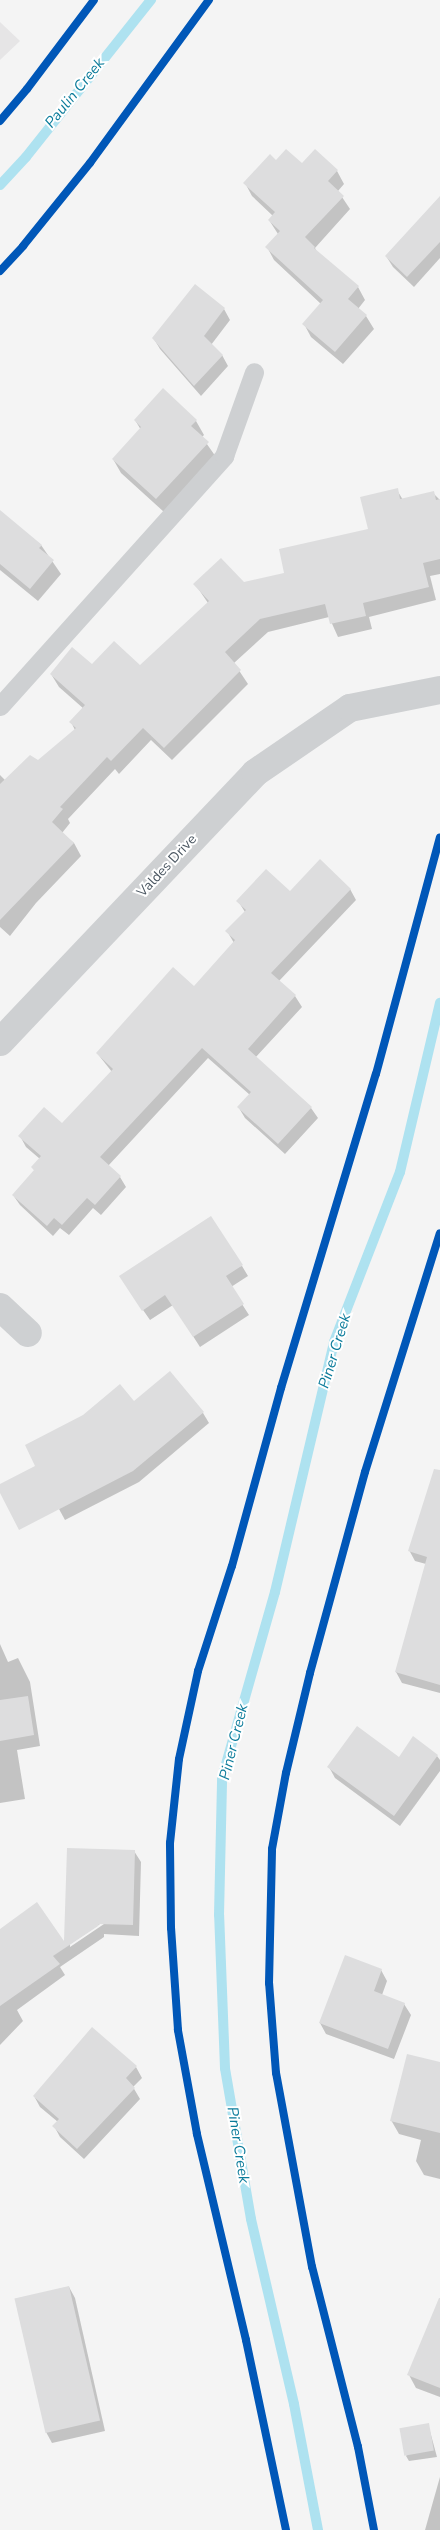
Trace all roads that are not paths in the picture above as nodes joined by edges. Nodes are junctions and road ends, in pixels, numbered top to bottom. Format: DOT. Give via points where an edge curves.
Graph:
graph roads {
  1 [pos="254,372"];
  2 [pos="440,690"];
  3 [pos="0,706"];
  4 [pos="0,1042"];
  5 [pos="0,1307"];
  6 [pos="28,1333"];
  1 -- 3 [label="lane" via="224,456"];
  2 -- 4 [label="street, Valdes Drive" via="350,708 255,773"];
  5 -- 6 [label="street"];
}
